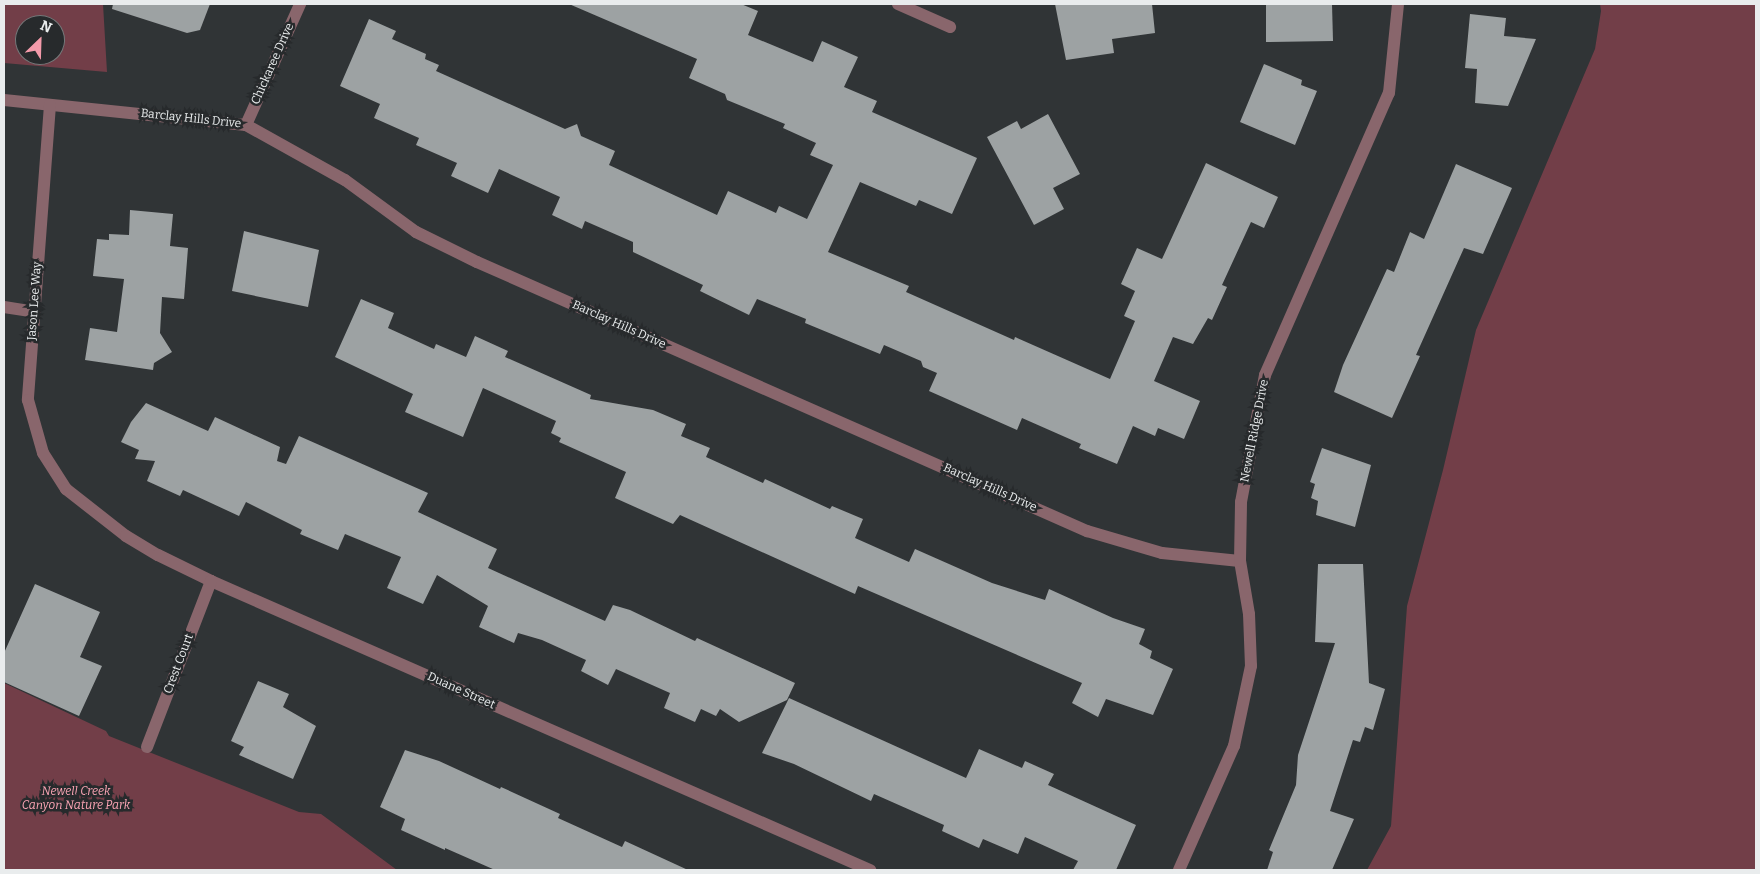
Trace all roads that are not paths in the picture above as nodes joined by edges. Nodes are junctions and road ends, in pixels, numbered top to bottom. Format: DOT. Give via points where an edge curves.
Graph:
graph roads {
  1 [pos="300,4"];
  2 [pos="898,4"];
  3 [pos="1398,4"];
  4 [pos="950,27"];
  5 [pos="4,100"];
  6 [pos="50,105"];
  7 [pos="246,124"];
  8 [pos="4,307"];
  9 [pos="34,312"];
  10 [pos="66,489"];
  11 [pos="1240,561"];
  12 [pos="210,581"];
  13 [pos="147,747"];
  14 [pos="870,870"];
  15 [pos="1180,870"];
  1 -- 7 [label="street, Chickaree Drive"];
  2 -- 4 [label="street"];
  3 -- 11 [label="street, Newell Ridge Drive" via="1389,93 1265,375 1241,502"];
  5 -- 6 [label="street, Barclay Hills Drive"];
  6 -- 7 [label="street, Barclay Hills Drive"];
  6 -- 9 [label="street, Jason Lee Way"];
  7 -- 11 [label="street, Barclay Hills Drive" via="345,180 416,232 477,262 1087,531 1162,553"];
  8 -- 9 [label="street"];
  9 -- 10 [label="street, Jason Lee Way" via="28,400 43,452"];
  10 -- 12 [label="street, Duane Street" via="126,536"];
  11 -- 15 [label="street, Newell Ridge Drive" via="1249,614 1250,666 1234,746"];
  12 -- 13 [label="street, Crest Court"];
  12 -- 14 [label="street, Duane Street"];
}
